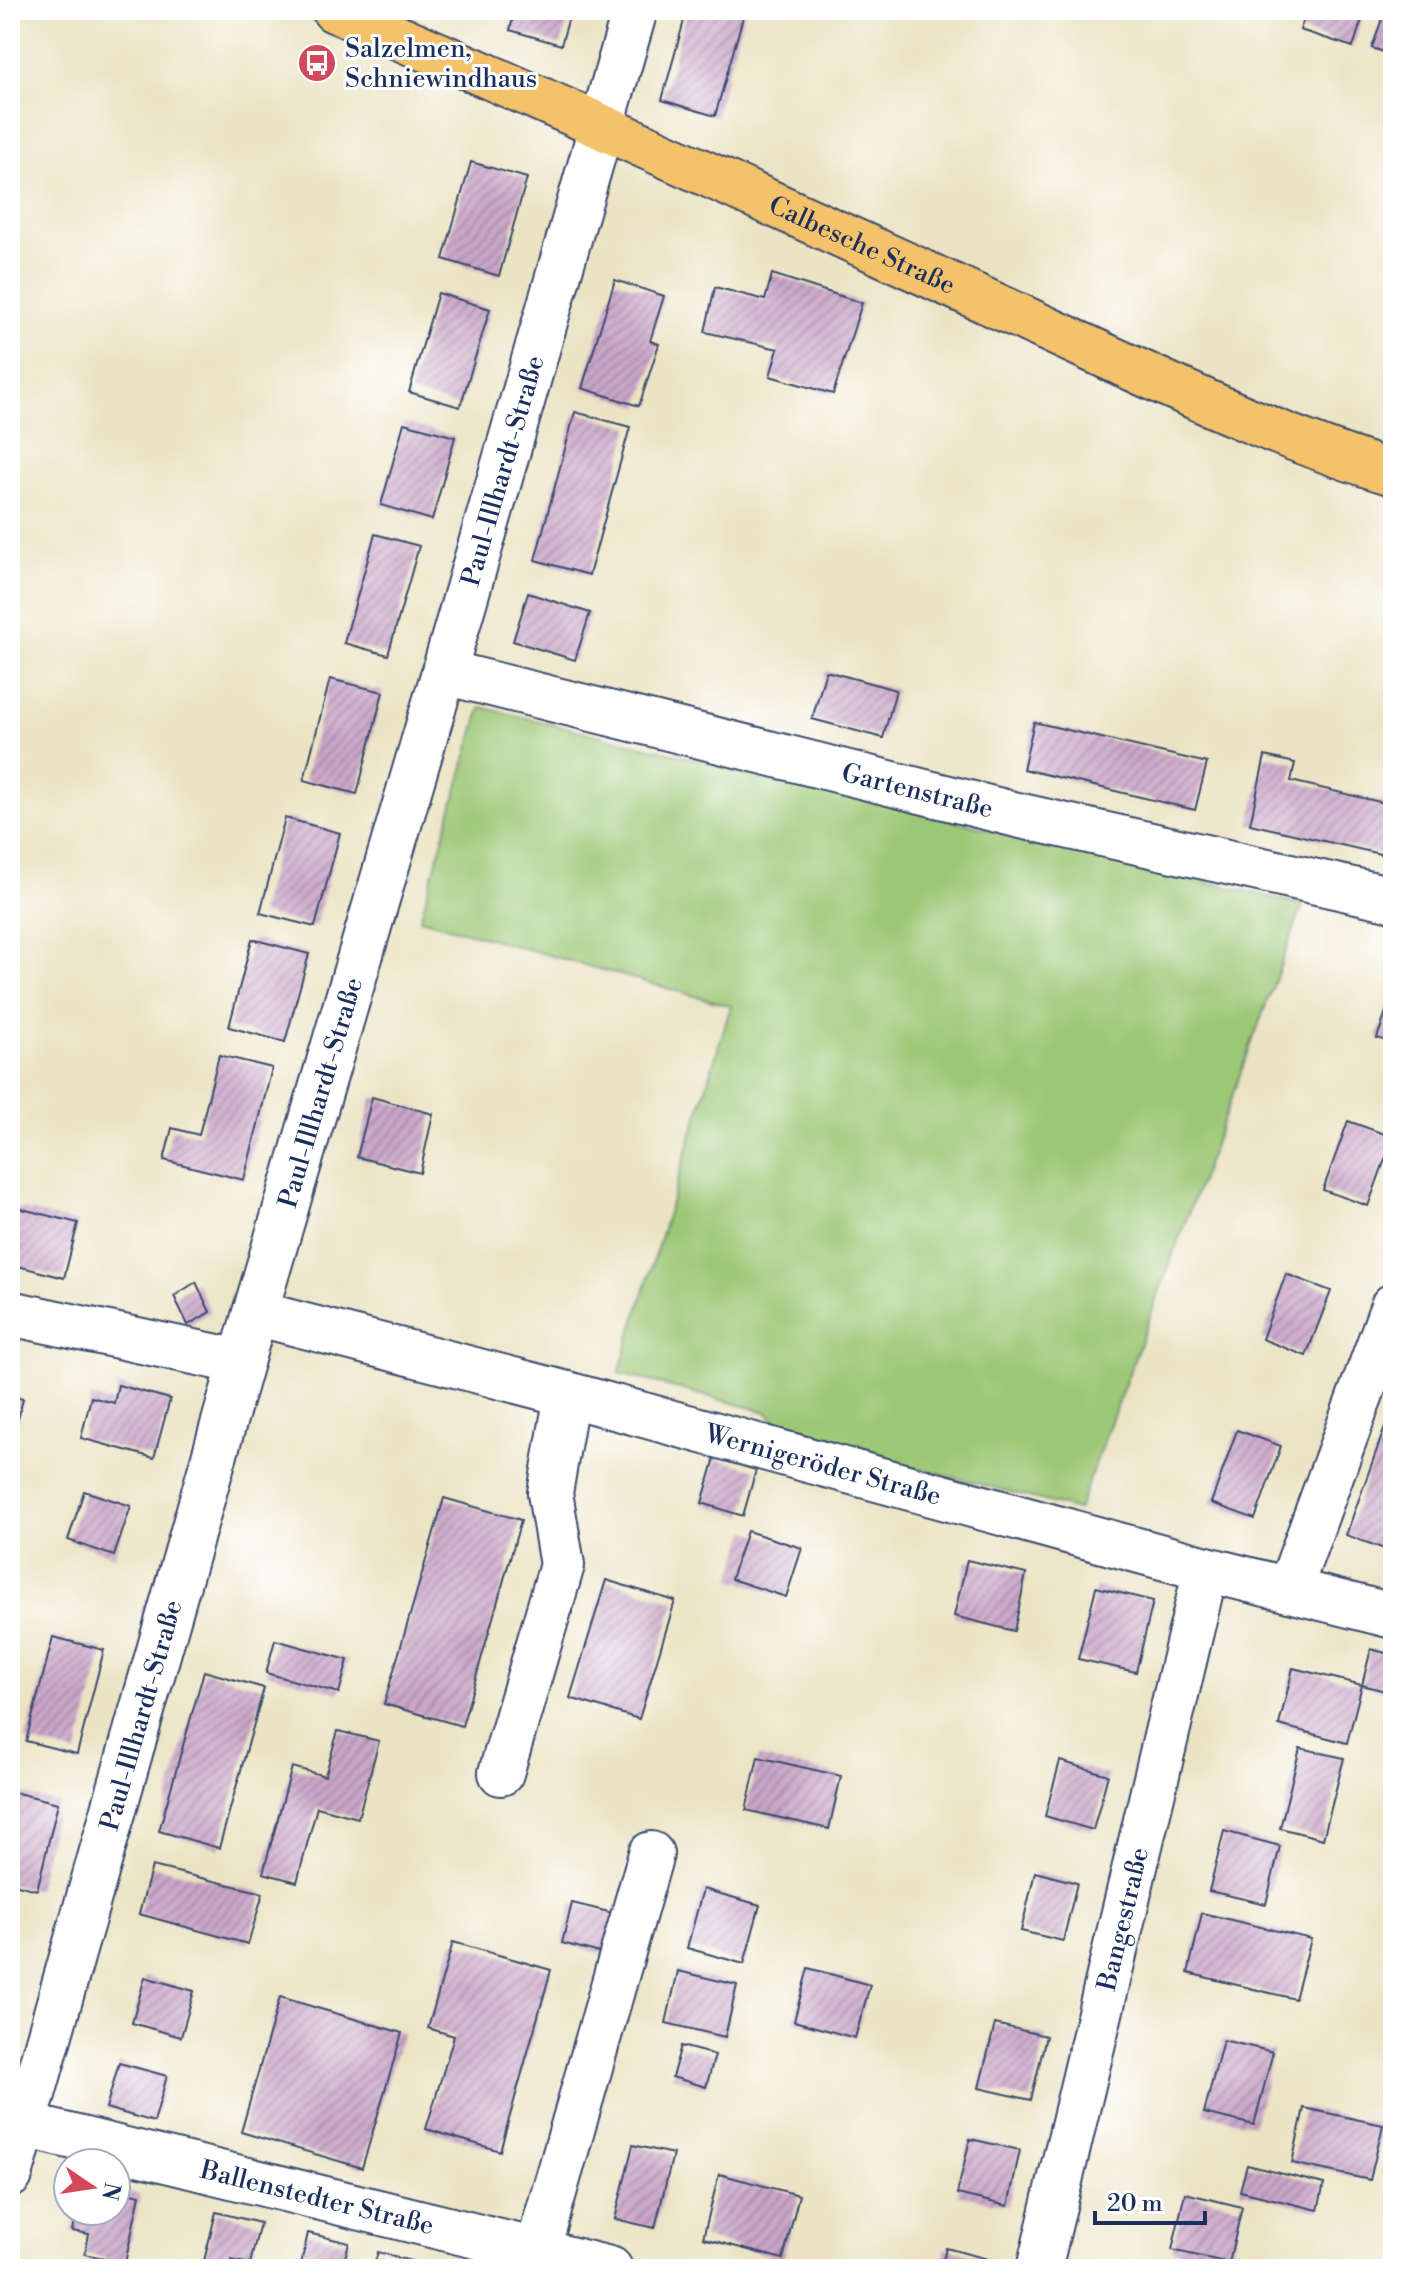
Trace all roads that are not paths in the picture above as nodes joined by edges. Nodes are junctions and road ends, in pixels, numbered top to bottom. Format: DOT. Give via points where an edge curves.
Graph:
graph roads {
  1 [pos="334,10"];
  2 [pos="635,10"];
  3 [pos="602,127"];
  4 [pos="1393,473"];
  5 [pos="444,672"];
  6 [pos="1393,899"];
  7 [pos="1393,1306"];
  8 [pos="10,1313"];
  9 [pos="255,1313"];
  10 [pos="241,1362"];
  11 [pos="567,1394"];
  12 [pos="1206,1569"];
  13 [pos="1289,1590"];
  14 [pos="1393,1616"];
  15 [pos="501,1773"];
  16 [pos="651,1854"];
  17 [pos="24,2125"];
  18 [pos="10,2175"];
  19 [pos="537,2252"];
  20 [pos="610,2269"];
  21 [pos="1039,2269"];
  1 -- 3 [label="main road, Calbesche Straße"];
  2 -- 3 [label="street, Paul-Illhardt-Straße"];
  3 -- 4 [label="main road, Calbesche Straße" via="1153,376 1339,457"];
  3 -- 5 [label="street, Paul-Illhardt-Straße"];
  5 -- 6 [label="street, Gartenstraße" via="1017,815"];
  5 -- 9 [label="street, Paul-Illhardt-Straße"];
  7 -- 13 [label="street"];
  8 -- 10 [label="street"];
  9 -- 10 [label="street, Paul-Illhardt-Straße"];
  9 -- 11 [label="street, Wernigeröder Straße"];
  10 -- 17 [label="street, Paul-Illhardt-Straße"];
  11 -- 12 [label="street, Wernigeröder Straße"];
  11 -- 15 [label="street" via="550,1493 562,1565"];
  12 -- 13 [label="street, Wernigeröder Straße"];
  12 -- 21 [label="street, Bangestraße"];
  13 -- 14 [label="street, Wernigeröder Straße"];
  16 -- 19 [label="street"];
  17 -- 18 [label="street, Paul-Illhardt-Straße"];
  17 -- 19 [label="street, Ballenstedter Straße"];
  19 -- 20 [label="street, Ballenstedter Straße"];
}
